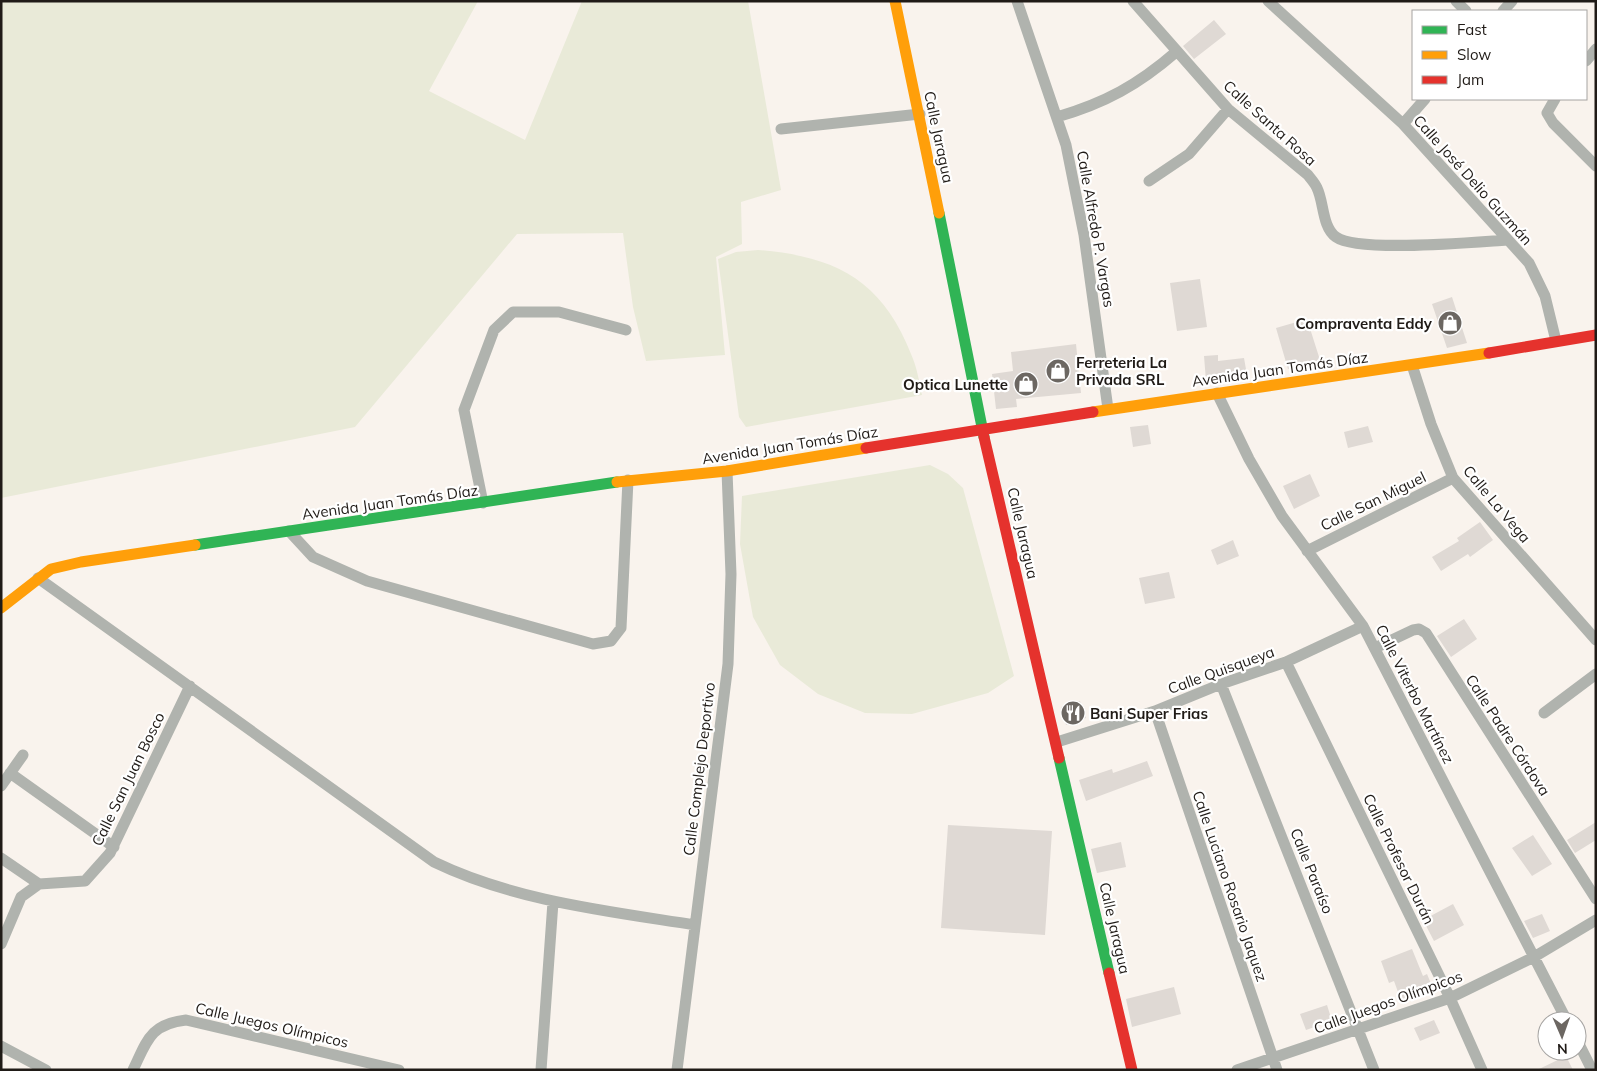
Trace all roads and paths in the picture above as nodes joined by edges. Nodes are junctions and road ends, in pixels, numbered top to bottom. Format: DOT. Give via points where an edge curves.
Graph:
graph roads {
  1 [pos="894,1"];
  2 [pos="1017,1"];
  3 [pos="1133,1"];
  4 [pos="1268,1"];
  5 [pos="1456,1"];
  6 [pos="1465,10"];
  7 [pos="1596,49"];
  8 [pos="1176,52"];
  9 [pos="1587,60"];
  10 [pos="1424,100"];
  11 [pos="1554,100"];
  12 [pos="1228,109"];
  13 [pos="920,114"];
  14 [pos="1057,117"];
  15 [pos="1403,124"];
  16 [pos="781,129"];
  17 [pos="1596,166"];
  18 [pos="1149,181"];
  19 [pos="1507,240"];
  20 [pos="626,330"];
  21 [pos="1596,335"];
  22 [pos="1556,340"];
  23 [pos="1412,365"];
  24 [pos="1217,393"];
  25 [pos="1108,409"];
  26 [pos="982,430"];
  27 [pos="727,471"];
  28 [pos="1453,478"];
  29 [pos="628,480"];
  30 [pos="483,503"];
  31 [pos="289,532"];
  32 [pos="1307,551"];
  33 [pos="38,578"];
  34 [pos="1,608"];
  35 [pos="1363,626"];
  36 [pos="1596,640"];
  37 [pos="1375,648"];
  38 [pos="1286,662"];
  39 [pos="1596,674"];
  40 [pos="1221,684"];
  41 [pos="190,686"];
  42 [pos="1155,711"];
  43 [pos="1544,713"];
  44 [pos="1057,742"];
  45 [pos="23,755"];
  46 [pos="10,773"];
  47 [pos="1,786"];
  48 [pos="114,847"];
  49 [pos="1,858"];
  50 [pos="39,884"];
  51 [pos="1596,899"];
  52 [pos="553,902"];
  53 [pos="6,919"];
  54 [pos="1596,920"];
  55 [pos="695,925"];
  56 [pos="1,944"];
  57 [pos="1534,957"];
  58 [pos="1450,998"];
  59 [pos="1562,1011"];
  60 [pos="1360,1030"];
  61 [pos="1,1046"];
  62 [pos="1275,1064"];
  63 [pos="40,1068"];
  64 [pos="133,1070"];
  65 [pos="399,1070"];
  66 [pos="541,1070"];
  67 [pos="677,1070"];
  68 [pos="1132,1070"];
  69 [pos="1237,1070"];
  70 [pos="1374,1070"];
  71 [pos="1482,1070"];
  1 -- 13 [label="street, Calle Jaragua"];
  2 -- 14 [label="street, Calle Alfredo P. Vargas"];
  3 -- 8 [label="street, Calle Santa Rosa"];
  4 -- 15 [label="street, Calle José Delio Guzmán"];
  5 -- 6 [label="street"];
  7 -- 9 [label="street"];
  8 -- 12 [label="street, Calle Santa Rosa"];
  8 -- 14 [label="street" via="1152,73 1122,92 1090,107"];
  10 -- 15 [label="street"];
  11 -- 17 [label="street" via="1547,113 1553,123"];
  12 -- 18 [label="street" via="1189,154"];
  12 -- 19 [label="street, Calle Santa Rosa" via="1308,175 1318,188 1326,221 1335,237 1350,242 1426,246"];
  13 -- 16 [label="street"];
  13 -- 26 [label="street, Calle Jaragua"];
  14 -- 25 [label="street, Calle Alfredo P. Vargas" via="1084,234"];
  15 -- 19 [label="street, Calle José Delio Guzmán"];
  19 -- 22 [label="street, Calle José Delio Guzmán" via="1530,263 1545,296"];
  20 -- 30 [label="street" via="559,312 513,312 494,330 464,410"];
  21 -- 22 [label="street, Avenida Juan Tomás Díaz"];
  22 -- 23 [label="street, Avenida Juan Tomás Díaz"];
  23 -- 24 [label="street, Avenida Juan Tomás Díaz"];
  23 -- 28 [label="street, Calle La Vega"];
  24 -- 25 [label="street, Avenida Juan Tomás Díaz"];
  24 -- 32 [label="street, Calle Viterbo Martínez" via="1249,459"];
  25 -- 26 [label="street, Avenida Juan Tomás Díaz"];
  26 -- 27 [label="street, Avenida Juan Tomás Díaz"];
  26 -- 44 [label="street, Calle Jaragua"];
  27 -- 29 [label="street, Avenida Juan Tomás Díaz"];
  27 -- 55 [label="street, Calle Complejo Deportivo" via="731,574 728,664"];
  28 -- 32 [label="street, Calle San Miguel"];
  28 -- 36 [label="street, Calle La Vega"];
  29 -- 30 [label="street, Avenida Juan Tomás Díaz"];
  29 -- 31 [label="street" via="621,628 612,641 593,644 367,581 313,557"];
  30 -- 31 [label="street, Avenida Juan Tomás Díaz"];
  31 -- 33 [label="street, Avenida Juan Tomás Díaz" via="81,562 52,570"];
  32 -- 35 [label="street, Calle Viterbo Martínez"];
  33 -- 34 [label="street, Avenida Juan Tomás Díaz"];
  33 -- 41 [label="street"];
  35 -- 37 [label="street, Calle Viterbo Martínez"];
  35 -- 38 [label="street, Calle Quisqueya"];
  37 -- 51 [label="street, Calle Padre Córdova" via="1414,630 1426,633"];
  37 -- 57 [label="street, Calle Viterbo Martínez"];
  38 -- 40 [label="street, Calle Quisqueya"];
  38 -- 58 [label="street, Calle Profesor Durán"];
  39 -- 43 [label="street"];
  40 -- 42 [label="street, Calle Quisqueya"];
  40 -- 60 [label="street, Calle Paraíso"];
  41 -- 48 [label="street, Calle San Juan Bosco"];
  41 -- 52 [label="street" via="434,862 463,876"];
  42 -- 44 [label="street, Calle Quisqueya"];
  42 -- 62 [label="street, Calle Luciano Rosario Jaquez"];
  44 -- 68 [label="street, Calle Jaragua"];
  45 -- 46 [label="street"];
  46 -- 47 [label="street"];
  46 -- 48 [label="street"];
  48 -- 50 [label="street, Calle San Juan Bosco" via="85,881"];
  49 -- 50 [label="street"];
  50 -- 53 [label="street" via="21,897"];
  52 -- 55 [label="street"];
  52 -- 66 [label="street"];
  53 -- 56 [label="street"];
  54 -- 57 [label="street, Calle Juegos Olímpicos"];
  55 -- 67 [label="street, Calle Complejo Deportivo"];
  57 -- 58 [label="street, Calle Juegos Olímpicos"];
  57 -- 59 [label="street, Calle Viterbo Martínez"];
  58 -- 60 [label="street, Calle Juegos Olímpicos"];
  58 -- 71 [label="street, Calle Profesor Durán"];
  60 -- 62 [label="street, Calle Juegos Olímpicos"];
  60 -- 70 [label="street, Calle Paraíso"];
  61 -- 63 [label="street"];
  62 -- 69 [label="street, Calle Juegos Olímpicos"];
  64 -- 65 [label="street, Calle Juegos Olímpicos" via="150,1035 168,1022 186,1020"];
}
